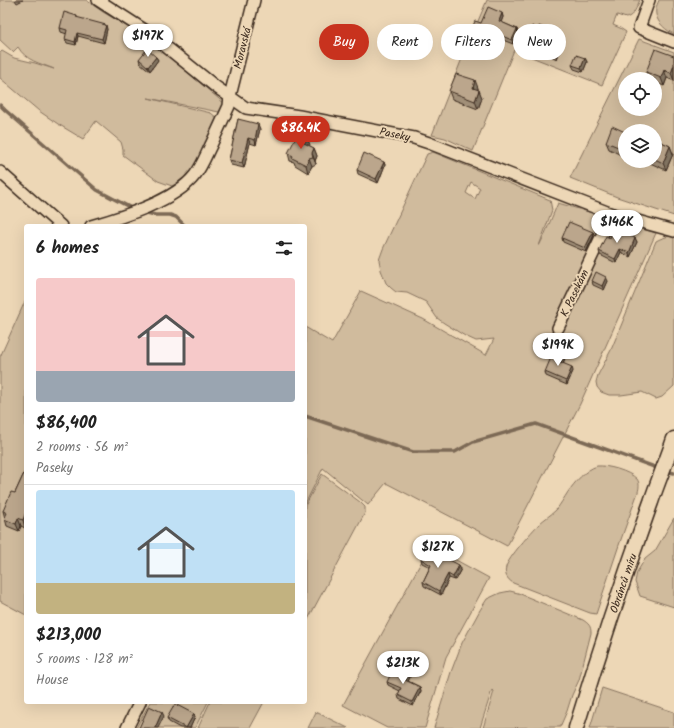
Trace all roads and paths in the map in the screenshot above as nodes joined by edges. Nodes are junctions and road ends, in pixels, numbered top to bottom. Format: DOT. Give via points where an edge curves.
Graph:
graph roads {
  1 [pos="98,0"];
  2 [pos="254,0"];
  3 [pos="650,0"];
  4 [pos="674,42"];
  5 [pos="230,96"];
  6 [pos="0,172"];
  7 [pos="612,214"];
  8 [pos="59,224"];
  9 [pos="98,224"];
  10 [pos="674,231"];
  11 [pos="558,328"];
  12 [pos="674,439"];
  13 [pos="139,704"];
  14 [pos="127,728"];
  15 [pos="576,728"];
  1 -- 5 [label="street, Paseky" via="149,33"];
  2 -- 5 [label="street, Moravská"];
  3 -- 4 [label="street" via="639,28"];
  5 -- 7 [label="street, Paseky" via="246,108 414,138"];
  5 -- 9 [label="street" via="229,106 203,162 188,184 142,209"];
  6 -- 8 [label="street"];
  7 -- 10 [label="street"];
  7 -- 11 [label="street, K Pasekám"];
  12 -- 15 [label="main road, Obránců míru" via="618,596"];
  13 -- 14 [label="street"];
}
